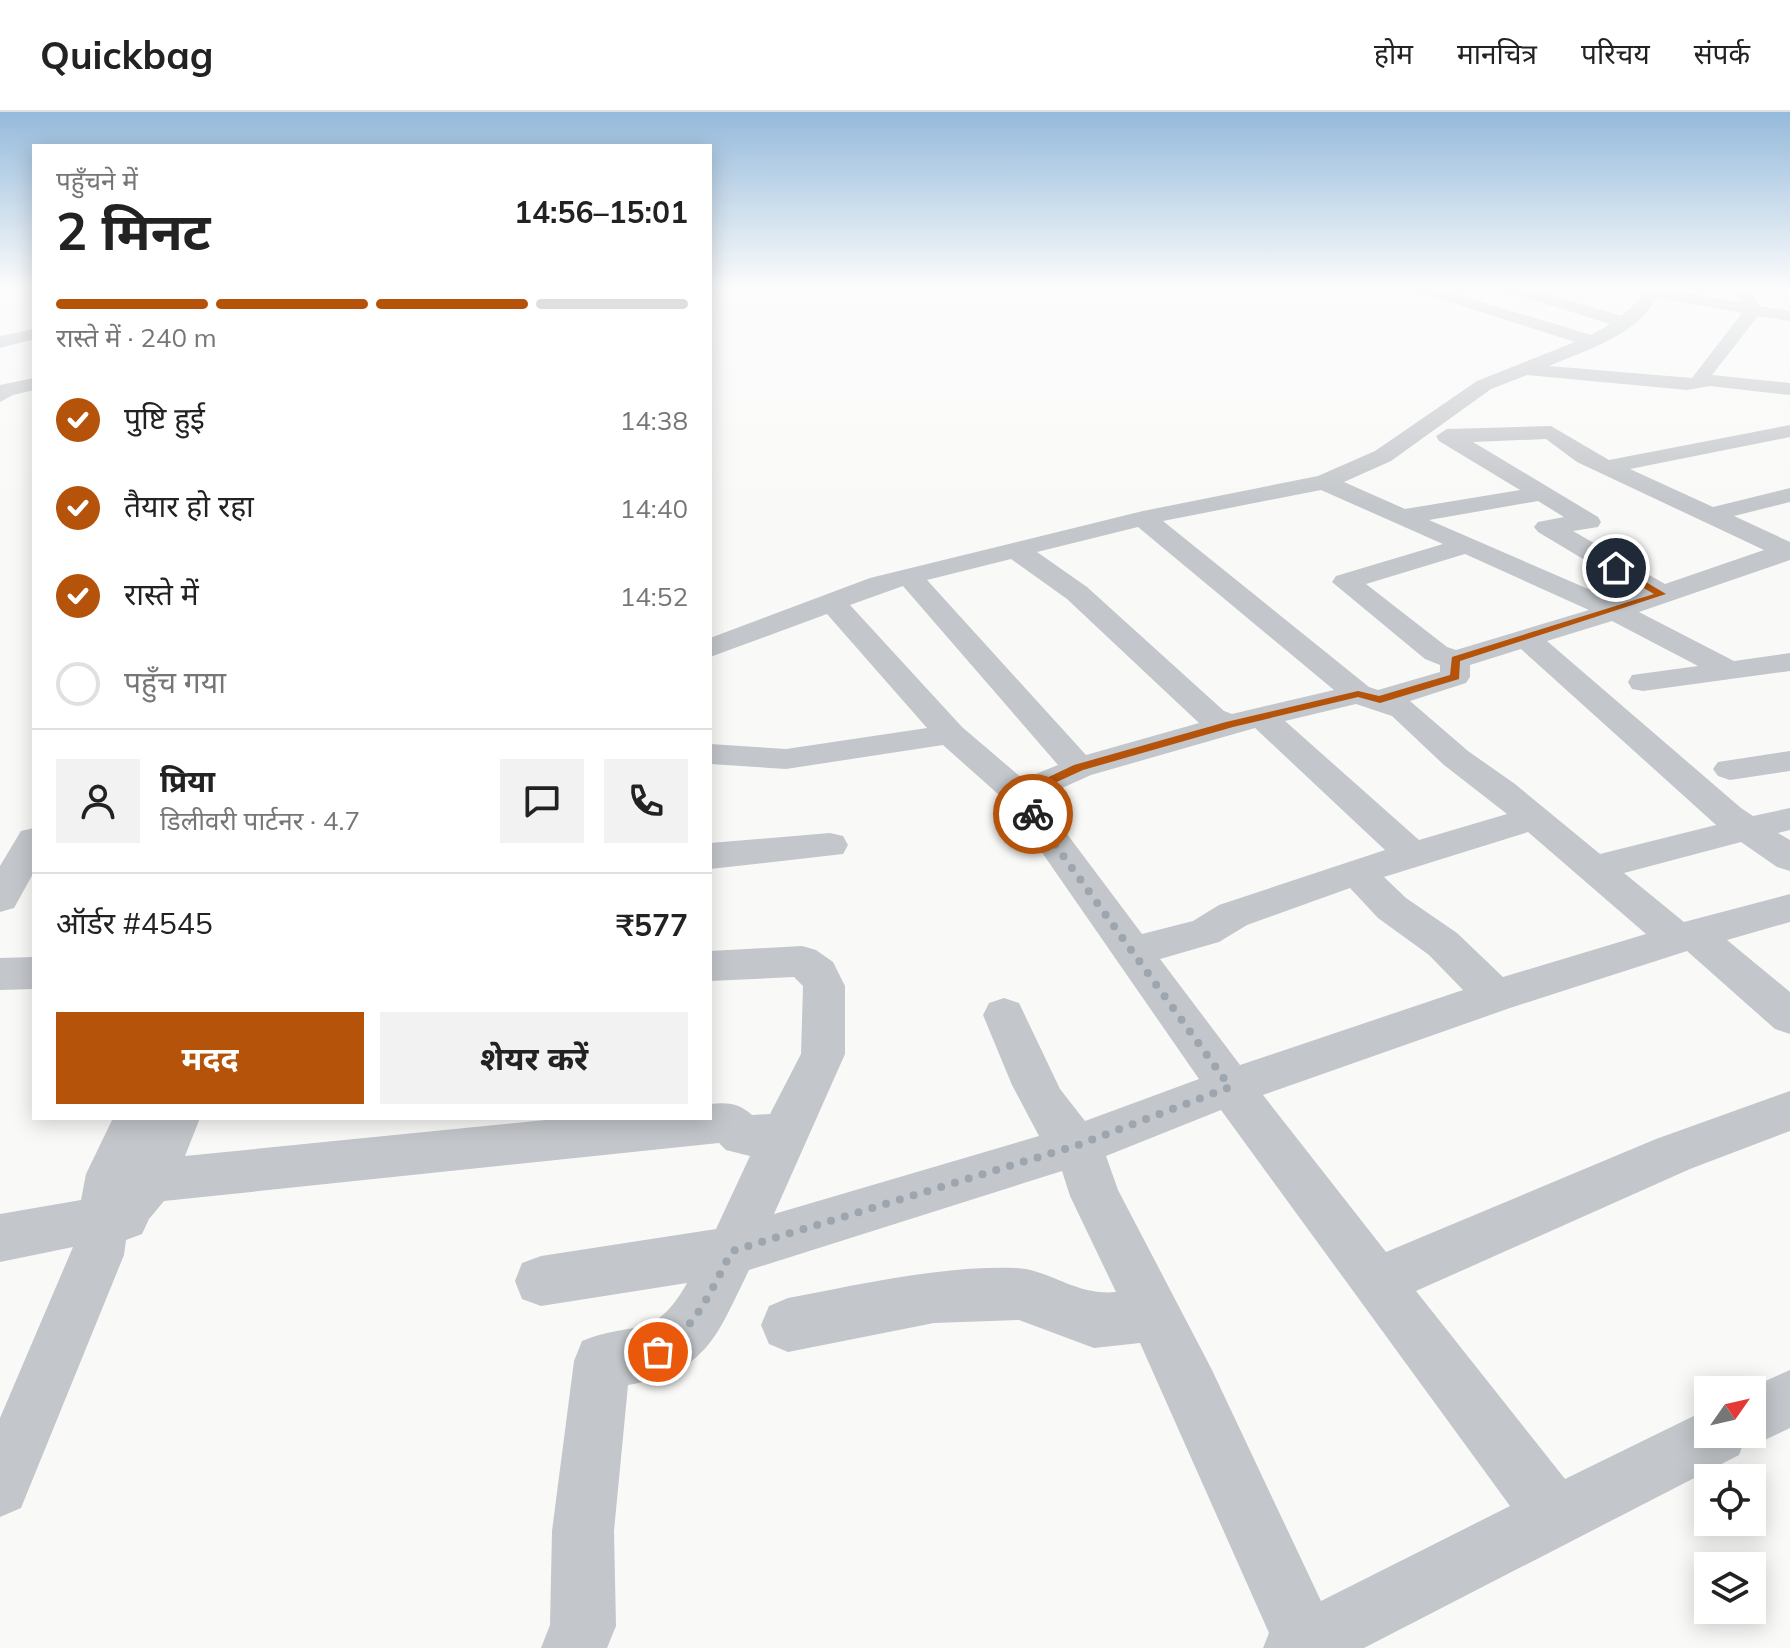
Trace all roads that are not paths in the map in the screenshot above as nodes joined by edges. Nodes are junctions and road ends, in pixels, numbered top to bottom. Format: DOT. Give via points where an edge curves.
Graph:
graph roads {
  1 [pos="1547,361"];
  2 [pos="1713,361"];
  3 [pos="1527,369"];
  4 [pos="1706,380"];
  5 [pos="32,384"];
  6 [pos="1790,389"];
  7 [pos="2,392"];
  8 [pos="1427,425"];
  9 [pos="1790,431"];
  10 [pos="1450,437"];
  11 [pos="1606,467"];
  12 [pos="1561,473"];
  13 [pos="1517,477"];
  14 [pos="1324,482"];
  15 [pos="1542,493"];
  16 [pos="1790,495"];
  17 [pos="1710,515"];
  18 [pos="1401,517"];
  19 [pos="1143,518"];
  20 [pos="1464,546"];
  21 [pos="1016,550"];
  22 [pos="1788,552"];
  23 [pos="909,577"];
  24 [pos="1662,594"];
  25 [pos="832,602"];
  26 [pos="1615,611"];
  27 [pos="1526,638"];
  28 [pos="712,647"];
  29 [pos="1455,660"];
  30 [pos="1790,662"];
  31 [pos="1730,671"];
  32 [pos="1643,682"];
  33 [pos="1369,697"];
  34 [pos="1246,720"];
  35 [pos="950,734"];
  36 [pos="712,754"];
  37 [pos="1790,761"];
  38 [pos="1079,768"];
  39 [pos="1730,769"];
  40 [pos="1019,794"];
  41 [pos="1534,818"];
  42 [pos="1786,819"];
  43 [pos="1747,829"];
  44 [pos="32,843"];
  45 [pos="830,845"];
  46 [pos="1413,855"];
  47 [pos="712,856"];
  48 [pos="1790,858"];
  49 [pos="1594,868"];
  50 [pos="1357,872"];
  51 [pos="0,898"];
  52 [pos="1790,908"];
  53 [pos="1685,936"];
  54 [pos="1133,951"];
  55 [pos="712,966"];
  56 [pos="32,973"];
  57 [pos="0,974"];
  58 [pos="1495,996"];
  59 [pos="1004,1015"];
  60 [pos="1790,1017"];
  61 [pos="1230,1087"];
  62 [pos="1790,1111"];
  63 [pos="136,1120"];
  64 [pos="176,1120"];
  65 [pos="784,1133"];
  66 [pos="1078,1145"];
  67 [pos="117,1212"];
  68 [pos="0,1238"];
  69 [pos="732,1251"];
  70 [pos="541,1281"];
  71 [pos="1377,1282"];
  72 [pos="1154,1315"];
  73 [pos="788,1325"];
  74 [pos="1790,1398"];
  75 [pos="1766,1410"];
  76 [pos="1694,1446"];
  77 [pos="6,1464"];
  78 [pos="1554,1515"];
  79 [pos="1304,1646"];
  80 [pos="574,1648"];
  1 -- 3 [label="street"];
  2 -- 4 [label="street" via="1701,376"];
  3 -- 4 [label="street" via="1687,384"];
  3 -- 8 [label="street" via="1484,385"];
  4 -- 6 [label="street"];
  5 -- 7 [label="street"];
  8 -- 10 [label="street"];
  8 -- 14 [label="street" via="1383,456"];
  9 -- 11 [label="street"];
  10 -- 11 [label="street" via="1551,432"];
  10 -- 13 [label="street"];
  11 -- 17 [label="street"];
  12 -- 13 [label="street"];
  13 -- 15 [label="street"];
  14 -- 18 [label="street"];
  14 -- 19 [label="street"];
  15 -- 18 [label="street"];
  15 -- 24 [label="street" via="1589,522 1547,527"];
  16 -- 17 [label="street"];
  17 -- 22 [label="street"];
  18 -- 20 [label="street"];
  19 -- 21 [label="street"];
  19 -- 33 [label="street"];
  20 -- 26 [label="street"];
  20 -- 29 [label="street" via="1346,582 1436,653"];
  21 -- 23 [label="street"];
  21 -- 34 [label="street" via="1077,593 1213,718"];
  22 -- 24 [label="street"];
  23 -- 25 [label="street"];
  23 -- 38 [label="street"];
  24 -- 26 [label="street"];
  25 -- 28 [label="street"];
  25 -- 35 [label="street"];
  26 -- 27 [label="street"];
  26 -- 31 [label="street"];
  27 -- 29 [label="street"];
  27 -- 43 [label="street"];
  29 -- 33 [label="street" via="1455,677"];
  30 -- 31 [label="street"];
  31 -- 32 [label="street"];
  33 -- 34 [label="street"];
  33 -- 41 [label="street" via="1403,709"];
  34 -- 38 [label="street"];
  34 -- 46 [label="street"];
  35 -- 36 [label="street" via="786,759"];
  35 -- 40 [label="street"];
  37 -- 39 [label="street"];
  38 -- 40 [label="street"];
  40 -- 54 [label="street"];
  41 -- 46 [label="street"];
  41 -- 49 [label="street"];
  42 -- 43 [label="street"];
  43 -- 48 [label="street"];
  43 -- 49 [label="street"];
  44 -- 51 [label="street"];
  45 -- 47 [label="street"];
  46 -- 50 [label="street"];
  49 -- 53 [label="street"];
  50 -- 54 [label="street" via="1233,915 1205,932"];
  50 -- 58 [label="street"];
  52 -- 53 [label="street"];
  53 -- 58 [label="street"];
  53 -- 60 [label="street"];
  54 -- 61 [label="street"];
  55 -- 65 [label="street" via="802,961 818,973 824,986 823,1054"];
  56 -- 57 [label="street"];
  58 -- 61 [label="street"];
  59 -- 66 [label="street" via="1043,1103"];
  61 -- 66 [label="street"];
  61 -- 71 [label="street"];
  62 -- 71 [label="street" via="1673,1154"];
  63 -- 67 [label="street" via="110,1174"];
  64 -- 67 [label="street"];
  65 -- 67 [label="street" via="743,1136 728,1122"];
  65 -- 69 [label="street"];
  66 -- 69 [label="street"];
  66 -- 72 [label="street" via="1095,1196"];
  67 -- 68 [label="street"];
  67 -- 77 [label="street"];
  69 -- 70 [label="street"];
  69 -- 80 [label="street" via="697,1318 677,1340 658,1352 602,1361 583,1531 583,1626"];
  71 -- 78 [label="street"];
  72 -- 73 [label="street" via="1094,1321 1019,1294 934,1297"];
  72 -- 79 [label="street"];
  74 -- 75 [label="street"];
  76 -- 78 [label="street"];
  78 -- 79 [label="street"];
}
